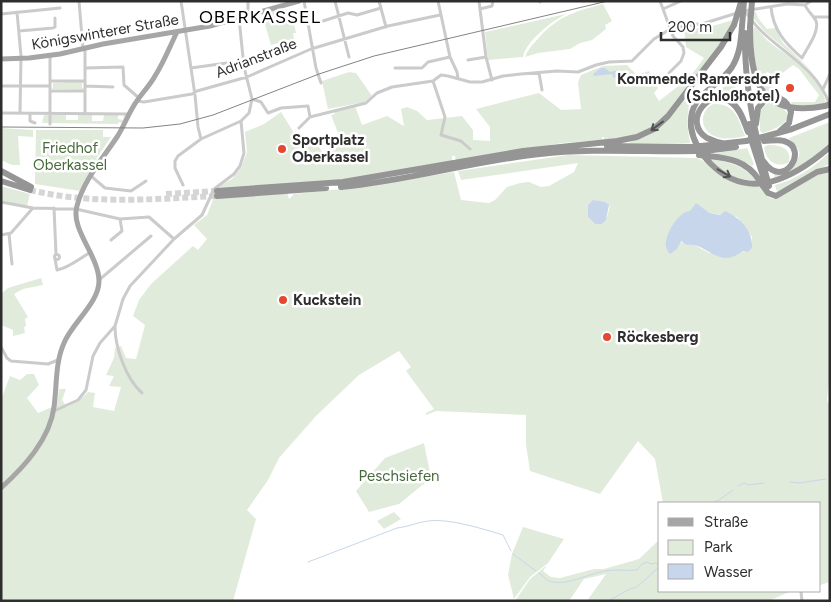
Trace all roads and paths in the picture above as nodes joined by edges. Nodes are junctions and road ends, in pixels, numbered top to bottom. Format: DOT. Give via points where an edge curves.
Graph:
graph roads {
  1 [pos="79,1"];
  2 [pos="181,1"];
  3 [pos="248,1"];
  4 [pos="299,1"];
  5 [pos="304,1"];
  6 [pos="335,1"];
  7 [pos="379,1"];
  8 [pos="438,1"];
  9 [pos="479,1"];
  10 [pos="493,1"];
  11 [pos="660,1"];
  12 [pos="681,1"];
  13 [pos="742,1"];
  14 [pos="750,1"];
  15 [pos="811,1"];
  16 [pos="793,3"];
  17 [pos="806,5"];
  18 [pos="771,7"];
  19 [pos="60,8"];
  20 [pos="381,8"];
  21 [pos="480,9"];
  22 [pos="663,9"];
  23 [pos="745,10"];
  24 [pos="17,12"];
  25 [pos="1,14"];
  26 [pos="440,15"];
  27 [pos="248,16"];
  28 [pos="339,16"];
  29 [pos="813,17"];
  30 [pos="830,17"];
  31 [pos="55,18"];
  32 [pos="239,18"];
  33 [pos="322,21"];
  34 [pos="746,26"];
  35 [pos="386,27"];
  36 [pos="670,29"];
  37 [pos="185,30"];
  38 [pos="19,31"];
  39 [pos="177,32"];
  40 [pos="741,36"];
  41 [pos="345,40"];
  42 [pos="84,48"];
  43 [pos="313,48"];
  44 [pos="50,56"];
  45 [pos="349,57"];
  46 [pos="450,57"];
  47 [pos="486,57"];
  48 [pos="1,59"];
  49 [pos="21,59"];
  50 [pos="468,60"];
  51 [pos="226,63"];
  52 [pos="85,68"];
  53 [pos="191,68"];
  54 [pos="395,68"];
  55 [pos="538,73"];
  56 [pos="830,74"];
  57 [pos="247,77"];
  58 [pos="669,77"];
  59 [pos="458,78"];
  60 [pos="492,80"];
  61 [pos="50,81"];
  62 [pos="85,81"];
  63 [pos="432,81"];
  64 [pos="321,83"];
  65 [pos="1,86"];
  66 [pos="20,86"];
  67 [pos="50,86"];
  68 [pos="113,86"];
  69 [pos="85,89"];
  70 [pos="823,89"];
  71 [pos="542,90"];
  72 [pos="50,91"];
  73 [pos="194,92"];
  74 [pos="138,99"];
  75 [pos="252,99"];
  76 [pos="828,105"];
  77 [pos="1,113"];
  78 [pos="20,113"];
  79 [pos="30,113"];
  80 [pos="50,113"];
  81 [pos="85,113"];
  82 [pos="130,114"];
  83 [pos="830,114"];
  84 [pos="310,116"];
  85 [pos="830,118"];
  86 [pos="820,120"];
  87 [pos="241,121"];
  88 [pos="35,123"];
  89 [pos="50,124"];
  90 [pos="299,128"];
  91 [pos="755,132"];
  92 [pos="201,138"];
  93 [pos="765,138"];
  94 [pos="749,143"];
  95 [pos="726,146"];
  96 [pos="830,147"];
  97 [pos="552,148"];
  98 [pos="470,149"];
  99 [pos="701,151"];
  100 [pos="761,156"];
  101 [pos="830,169"];
  102 [pos="1,171"];
  103 [pos="91,176"];
  104 [pos="1,177"];
  105 [pos="1,181"];
  106 [pos="146,181"];
  107 [pos="1,185"];
  108 [pos="183,185"];
  109 [pos="766,185"];
  110 [pos="30,189"];
  111 [pos="1,202"];
  112 [pos="33,208"];
  113 [pos="54,208"];
  114 [pos="76,209"];
  115 [pos="120,219"];
  116 [pos="9,234"];
  117 [pos="1,236"];
  118 [pos="151,236"];
  119 [pos="174,239"];
  120 [pos="111,240"];
  121 [pos="91,252"];
  122 [pos="12,264"];
  123 [pos="99,280"];
  124 [pos="115,326"];
  125 [pos="1,347"];
  126 [pos="59,360"];
  127 [pos="142,393"];
  128 [pos="54,411"];
  129 [pos="1,488"];
  130 [pos="801,592"];
  131 [pos="802,601"];
  1 -- 42 [label="street"];
  2 -- 37 [label="street"];
  3 -- 27 [label="street"];
  4 -- 27 [label="main road, Königswinterer Straße"];
  5 -- 43 [label="street"];
  6 -- 28 [label="street"];
  7 -- 20 [label="street"];
  8 -- 26 [label="street"];
  9 -- 21 [label="street"];
  10 -- 21 [label="street" via="492,6"];
  11 -- 22 [label="street"];
  12 -- 22 [label="street"];
  13 -- 23 [label="street"];
  13 -- 34 [label="highway, bridge"];
  13 -- 97 [label="highway, one-way, bridge" via="734,25 721,46 665,120 654,129 641,136 617,141"];
  14 -- 34 [label="highway, bridge"];
  15 -- 17 [label="street"];
  16 -- 17 [label="street"];
  16 -- 18 [label="street"];
  17 -- 29 [label="street"];
  18 -- 23 [label="street"];
  18 -- 29 [label="street" via="784,42 802,58 816,29"];
  19 -- 24 [label="street"];
  20 -- 28 [label="street"];
  20 -- 35 [label="street"];
  21 -- 47 [label="street"];
  22 -- 36 [label="street"];
  23 -- 36 [label="street" via="705,24"];
  23 -- 70 [label="street" via="766,36 806,67"];
  24 -- 25 [label="street"];
  24 -- 38 [label="street"];
  26 -- 35 [label="street, Adrianstraße"];
  26 -- 46 [label="street"];
  27 -- 32 [label="main road, Königswinterer Straße"];
  28 -- 33 [label="street"];
  28 -- 41 [label="street"];
  29 -- 30 [label="street"];
  31 -- 38 [label="street" via="53,28"];
  32 -- 37 [label="main road, Königswinterer Straße"];
  32 -- 57 [label="street"];
  34 -- 40 [label="highway"];
  34 -- 76 [label="highway" via="753,72 767,96 779,104 797,109"];
  34 -- 91 [label="highway" via="746,74"];
  35 -- 41 [label="street, Adrianstraße"];
  36 -- 55 [label="street" via="629,62 602,64 578,72 557,70"];
  36 -- 58 [label="street" via="684,53"];
  37 -- 39 [label="main road, Königswinterer Straße"];
  37 -- 53 [label="street"];
  38 -- 49 [label="street"];
  39 -- 42 [label="main road, Königswinterer Straße"];
  39 -- 74 [label="main road" via="155,77"];
  40 -- 94 [label="highway"];
  40 -- 96 [label="highway, one-way" via="738,55 732,66 703,92 693,110 693,137 706,158 731,177 763,183 794,174"];
  41 -- 43 [label="street, Adrianstraße"];
  41 -- 45 [label="street"];
  42 -- 44 [label="main road, Königswinterer Straße"];
  42 -- 52 [label="street"];
  43 -- 57 [label="street, Adrianstraße"];
  43 -- 64 [label="street"];
  44 -- 49 [label="main road, Königswinterer Straße"];
  44 -- 61 [label="street"];
  46 -- 54 [label="street" via="428,62 422,68"];
  46 -- 59 [label="street"];
  47 -- 50 [label="street"];
  47 -- 60 [label="street"];
  48 -- 49 [label="main road, Königswinterer Straße"];
  49 -- 66 [label="street"];
  51 -- 53 [label="street"];
  52 -- 62 [label="street"];
  52 -- 74 [label="street" via="123,67 124,85"];
  53 -- 73 [label="street"];
  55 -- 60 [label="street"];
  55 -- 71 [label="street"];
  56 -- 70 [label="street"];
  57 -- 73 [label="street, Adrianstraße"];
  57 -- 75 [label="street"];
  59 -- 60 [label="street" via="474,83"];
  59 -- 63 [label="street" via="441,76"];
  61 -- 62 [label="street"];
  61 -- 67 [label="street"];
  62 -- 69 [label="street"];
  63 -- 84 [label="street" via="392,86 366,102"];
  63 -- 98 [label="street" via="445,118 441,135 461,140"];
  65 -- 66 [label="street"];
  66 -- 67 [label="street"];
  66 -- 78 [label="street"];
  67 -- 72 [label="street"];
  68 -- 69 [label="street"];
  69 -- 72 [label="street"];
  69 -- 81 [label="street"];
  70 -- 76 [label="street"];
  72 -- 80 [label="street"];
  73 -- 74 [label="street, Adrianstraße" via="151,102"];
  73 -- 92 [label="street"];
  74 -- 82 [label="main road"];
  75 -- 84 [label="street" via="261,102 268,113 281,108 308,106"];
  75 -- 87 [label="street" via="249,113"];
  77 -- 78 [label="street"];
  78 -- 79 [label="street"];
  79 -- 80 [label="street"];
  79 -- 88 [label="street" via="30,120"];
  80 -- 81 [label="street"];
  80 -- 89 [label="street"];
  81 -- 82 [label="street"];
  82 -- 103 [label="main road"];
  83 -- 86 [label="highway"];
  84 -- 90 [label="street"];
  85 -- 86 [label="highway"];
  86 -- 93 [label="highway" via="793,133"];
  87 -- 92 [label="street"];
  87 -- 119 [label="street" via="244,153 240,166 214,189 202,215"];
  91 -- 93 [label="highway, bridge" via="757,110 765,100 772,97 781,99 788,104 790,120 787,126"];
  91 -- 100 [label="highway"];
  92 -- 108 [label="street" via="176,159 175,168"];
  93 -- 94 [label="highway"];
  93 -- 100 [label="highway" via="788,142 795,158 789,168 778,172 768,167"];
  94 -- 95 [label="highway"];
  94 -- 95 [label="highway" via="738,109 730,101 716,98 700,109 698,126 705,136"];
  94 -- 109 [label="highway"];
  95 -- 99 [label="highway"];
  97 -- 99 [label="highway" via="663,147"];
  97 -- 99 [label="highway" via="350,181 217,193 357,185 524,156 577,151 678,152 685,155"];
  99 -- 109 [label="highway" via="740,162"];
  100 -- 109 [label="highway"];
  101 -- 109 [label="highway" via="817,172 776,196"];
  102 -- 110 [label="highway"];
  103 -- 106 [label="street" via="105,188 131,191"];
  103 -- 114 [label="main road"];
  104 -- 110 [label="highway"];
  105 -- 110 [label="highway"];
  107 -- 110 [label="highway"];
  111 -- 112 [label="street"];
  112 -- 113 [label="street"];
  112 -- 116 [label="street"];
  113 -- 114 [label="street"];
  113 -- 121 [label="street" via="57,270 65,269"];
  114 -- 115 [label="street"];
  114 -- 121 [label="main road" via="78,224"];
  115 -- 119 [label="street" via="149,216"];
  115 -- 120 [label="street" via="121,232"];
  116 -- 117 [label="street"];
  116 -- 122 [label="street"];
  118 -- 123 [label="street"];
  119 -- 124 [label="street" via="130,286"];
  121 -- 123 [label="main road"];
  123 -- 126 [label="main road" via="94,298 67,336"];
  124 -- 127 [label="street" via="124,365 134,386"];
  124 -- 128 [label="street" via="96,348 86,390 78,400"];
  125 -- 126 [label="street" via="11,361 48,364"];
  126 -- 128 [label="main road"];
  128 -- 129 [label="main road" via="37,448"];
  130 -- 131 [label="street"];
}
